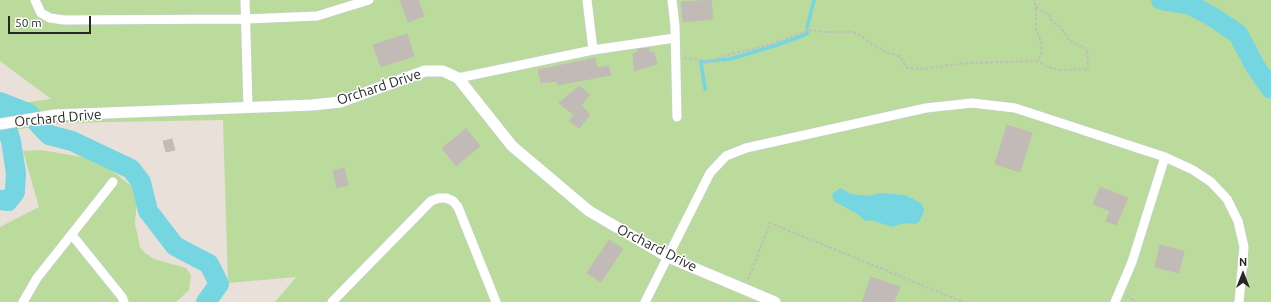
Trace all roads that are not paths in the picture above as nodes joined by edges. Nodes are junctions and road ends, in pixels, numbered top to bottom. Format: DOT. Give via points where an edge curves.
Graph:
graph roads {
  1 [pos="35,0"];
  2 [pos="245,0"];
  3 [pos="369,0"];
  4 [pos="587,0"];
  5 [pos="672,0"];
  6 [pos="246,19"];
  7 [pos="675,38"];
  8 [pos="593,50"];
  9 [pos="458,78"];
  10 [pos="248,107"];
  11 [pos="676,117"];
  12 [pos="0,124"];
  13 [pos="1164,157"];
  14 [pos="114,182"];
  15 [pos="72,235"];
  16 [pos="668,257"];
  17 [pos="23,302"];
  18 [pos="124,302"];
  19 [pos="332,302"];
  20 [pos="496,302"];
  21 [pos="645,302"];
  22 [pos="775,302"];
  23 [pos="1115,302"];
  24 [pos="1239,302"];
  1 -- 6 [label="street" via="41,13 50,18 64,20"];
  2 -- 6 [label="street"];
  3 -- 6 [label="street" via="318,16"];
  4 -- 8 [label="street"];
  5 -- 7 [label="street"];
  6 -- 10 [label="street"];
  7 -- 8 [label="street"];
  7 -- 11 [label="street"];
  8 -- 9 [label="street"];
  9 -- 10 [label="street, Orchard Drive" via="443,71 425,71 340,102"];
  9 -- 16 [label="street, Orchard Drive" via="512,146 589,211"];
  10 -- 12 [label="street, Orchard Drive" via="55,115"];
  13 -- 16 [label="street" via="1015,108 972,103 926,108 746,148 726,156 710,173"];
  13 -- 23 [label="street" via="1132,262"];
  13 -- 24 [label="street" via="1193,170 1211,182 1227,199 1238,221 1244,247"];
  14 -- 15 [label="street"];
  15 -- 17 [label="street" via="37,278"];
  15 -- 18 [label="street"];
  16 -- 21 [label="street"];
  16 -- 22 [label="street, Orchard Drive"];
  19 -- 20 [label="street" via="431,201 446,198 458,207"];
}
